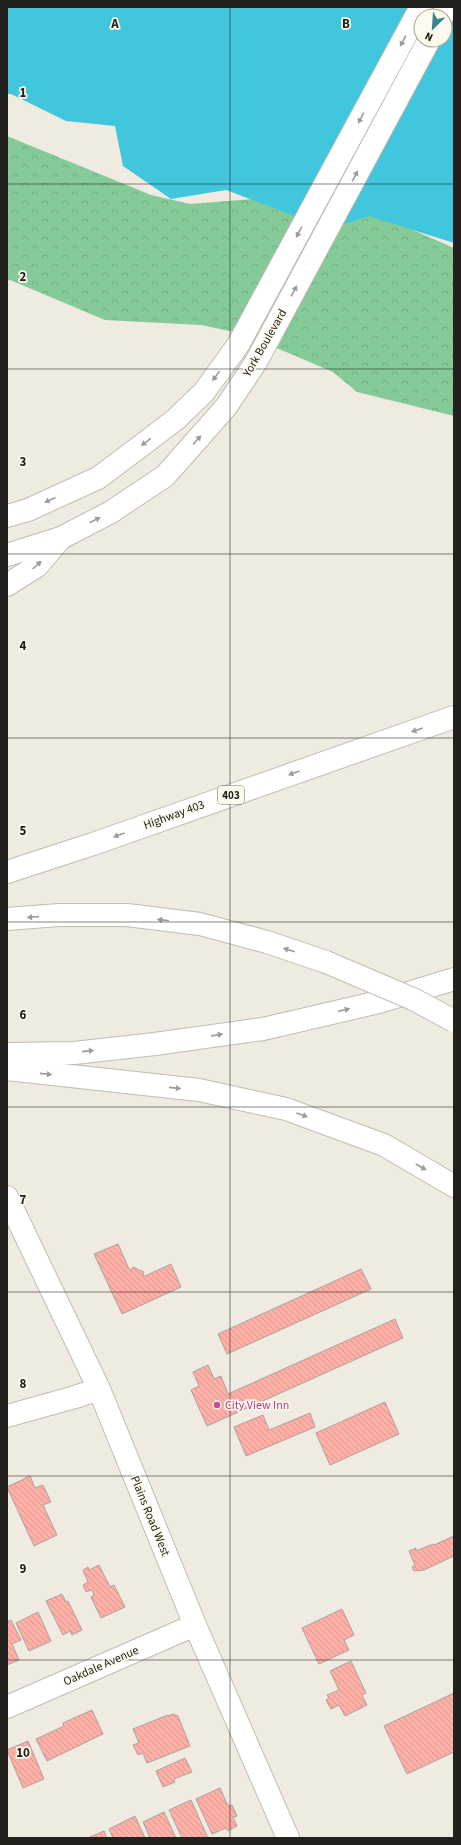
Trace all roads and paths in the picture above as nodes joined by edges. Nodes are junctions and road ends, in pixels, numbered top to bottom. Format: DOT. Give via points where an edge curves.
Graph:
graph roads {
  1 [pos="421,7"];
  2 [pos="425,48"];
  3 [pos="7,516"];
  4 [pos="61,538"];
  5 [pos="7,555"];
  6 [pos="7,585"];
  7 [pos="454,718"];
  8 [pos="7,872"];
  9 [pos="7,919"];
  10 [pos="454,979"];
  11 [pos="454,1021"];
  12 [pos="7,1054"];
  13 [pos="7,1069"];
  14 [pos="454,1186"];
  15 [pos="7,1197"];
  16 [pos="99,1389"];
  17 [pos="7,1416"];
  18 [pos="195,1625"];
  19 [pos="7,1707"];
  20 [pos="288,1838"];
  1 -- 3 [label="main road, York Boulevard, one-way" via="238,345 204,392 176,419 98,478 28,510"];
  4 -- 2 [label="main road, York Boulevard, one-way" via="111,512 165,476 226,407 256,362"];
  4 -- 5 [label="main road, York Boulevard"];
  6 -- 4 [label="main road, one-way" via="37,566"];
  7 -- 8 [label="main road, Highway 403 / 403, one-way"];
  11 -- 9 [label="main road, one-way, bridge" via="413,999 326,962 267,942 200,924 127,915 59,915"];
  12 -- 10 [label="main road, one-way" via="81,1052 263,1029 380,1002"];
  13 -- 14 [label="main road, one-way" via="199,1090 286,1109 384,1145"];
  15 -- 16 [label="main road, Plains Road West"];
  16 -- 17 [label="main road"];
  16 -- 18 [label="main road, Plains Road West"];
  18 -- 19 [label="main road, Oakdale Avenue"];
  18 -- 20 [label="main road, Plains Road West"];
}
